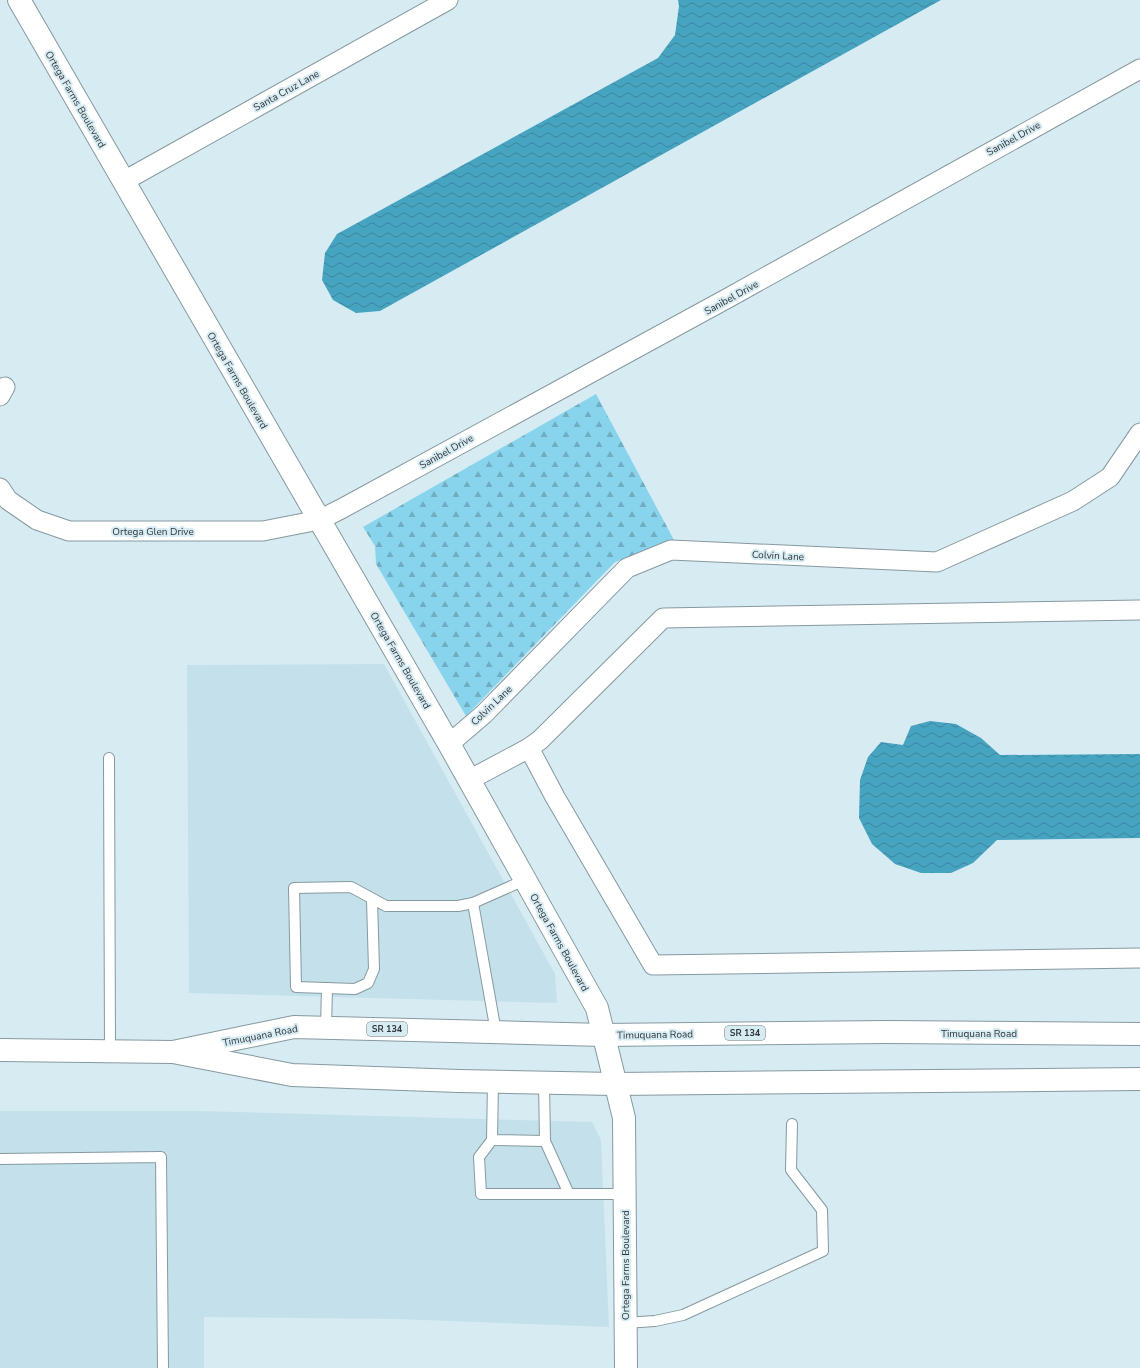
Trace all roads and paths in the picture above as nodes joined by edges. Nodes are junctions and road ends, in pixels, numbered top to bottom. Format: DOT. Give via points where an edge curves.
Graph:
graph roads {
  1 [pos="19,0"];
  2 [pos="448,0"];
  3 [pos="1140,69"];
  4 [pos="124,181"];
  5 [pos="1140,433"];
  6 [pos="0,488"];
  7 [pos="319,520"];
  8 [pos="1140,610"];
  9 [pos="449,744"];
  10 [pos="529,748"];
  11 [pos="109,758"];
  12 [pos="469,780"];
  13 [pos="525,880"];
  14 [pos="372,900"];
  15 [pos="473,903"];
  16 [pos="1140,958"];
  17 [pos="327,988"];
  18 [pos="326,1028"];
  19 [pos="496,1032"];
  20 [pos="603,1034"];
  21 [pos="1140,1034"];
  22 [pos="0,1050"];
  23 [pos="110,1051"];
  24 [pos="173,1052"];
  25 [pos="1140,1079"];
  26 [pos="493,1082"];
  27 [pos="544,1083"];
  28 [pos="615,1084"];
  29 [pos="792,1124"];
  30 [pos="492,1140"];
  31 [pos="545,1141"];
  32 [pos="0,1159"];
  33 [pos="569,1194"];
  34 [pos="624,1194"];
  35 [pos="625,1323"];
  36 [pos="163,1368"];
  37 [pos="626,1368"];
  1 -- 4 [label="main road, Ortega Farms Boulevard"];
  2 -- 4 [label="street, Santa Cruz Lane"];
  3 -- 7 [label="street, Sanibel Drive" via="728,298"];
  4 -- 7 [label="main road, Ortega Farms Boulevard"];
  5 -- 9 [label="street, Colvin Lane" via="1110,476 1073,501 937,562 671,550 627,568 484,714"];
  6 -- 7 [label="street, Ortega Glen Drive" via="8,500 37,520 69,531 263,530"];
  7 -- 9 [label="main road, Ortega Farms Boulevard"];
  8 -- 10 [label="street" via="663,618"];
  9 -- 12 [label="main road, Ortega Farms Boulevard"];
  10 -- 12 [label="street"];
  10 -- 16 [label="street" via="653,965"];
  11 -- 23 [label="lane"];
  12 -- 13 [label="main road, Ortega Farms Boulevard"];
  13 -- 15 [label="lane"];
  13 -- 20 [label="main road, Ortega Farms Boulevard" via="597,1008"];
  14 -- 15 [label="lane" via="386,906 458,906"];
  14 -- 17 [label="lane" via="374,969 368,982 355,989"];
  14 -- 17 [label="lane" via="351,888 294,888 296,987"];
  15 -- 19 [label="lane"];
  17 -- 18 [label="lane"];
  18 -- 19 [label="main road, Timuquana Road / SR 134"];
  18 -- 24 [label="main road, Timuquana Road / SR 134" via="294,1027"];
  19 -- 20 [label="main road, Timuquana Road / SR 134"];
  20 -- 21 [label="main road, Timuquana Road / SR 134"];
  20 -- 28 [label="main road, Ortega Farms Boulevard"];
  22 -- 23 [label="main road, Timuquana Road / SR 134"];
  23 -- 24 [label="main road, Timuquana Road / SR 134"];
  24 -- 26 [label="main road, Timuquana Road / SR 134" via="292,1075"];
  25 -- 28 [label="main road, Timuquana Road / SR 134"];
  26 -- 27 [label="main road, Timuquana Road / SR 134"];
  26 -- 30 [label="lane"];
  27 -- 28 [label="main road, Timuquana Road / SR 134"];
  27 -- 31 [label="lane"];
  28 -- 34 [label="main road, Ortega Farms Boulevard" via="624,1118"];
  29 -- 35 [label="lane" via="791,1170 822,1210 823,1251 683,1314 655,1321"];
  30 -- 31 [label="lane"];
  30 -- 33 [label="lane" via="479,1157 481,1194"];
  31 -- 33 [label="lane"];
  32 -- 36 [label="lane" via="162,1157"];
  33 -- 34 [label="lane"];
  34 -- 35 [label="main road, Ortega Farms Boulevard"];
  35 -- 37 [label="main road, Ortega Farms Boulevard"];
}
